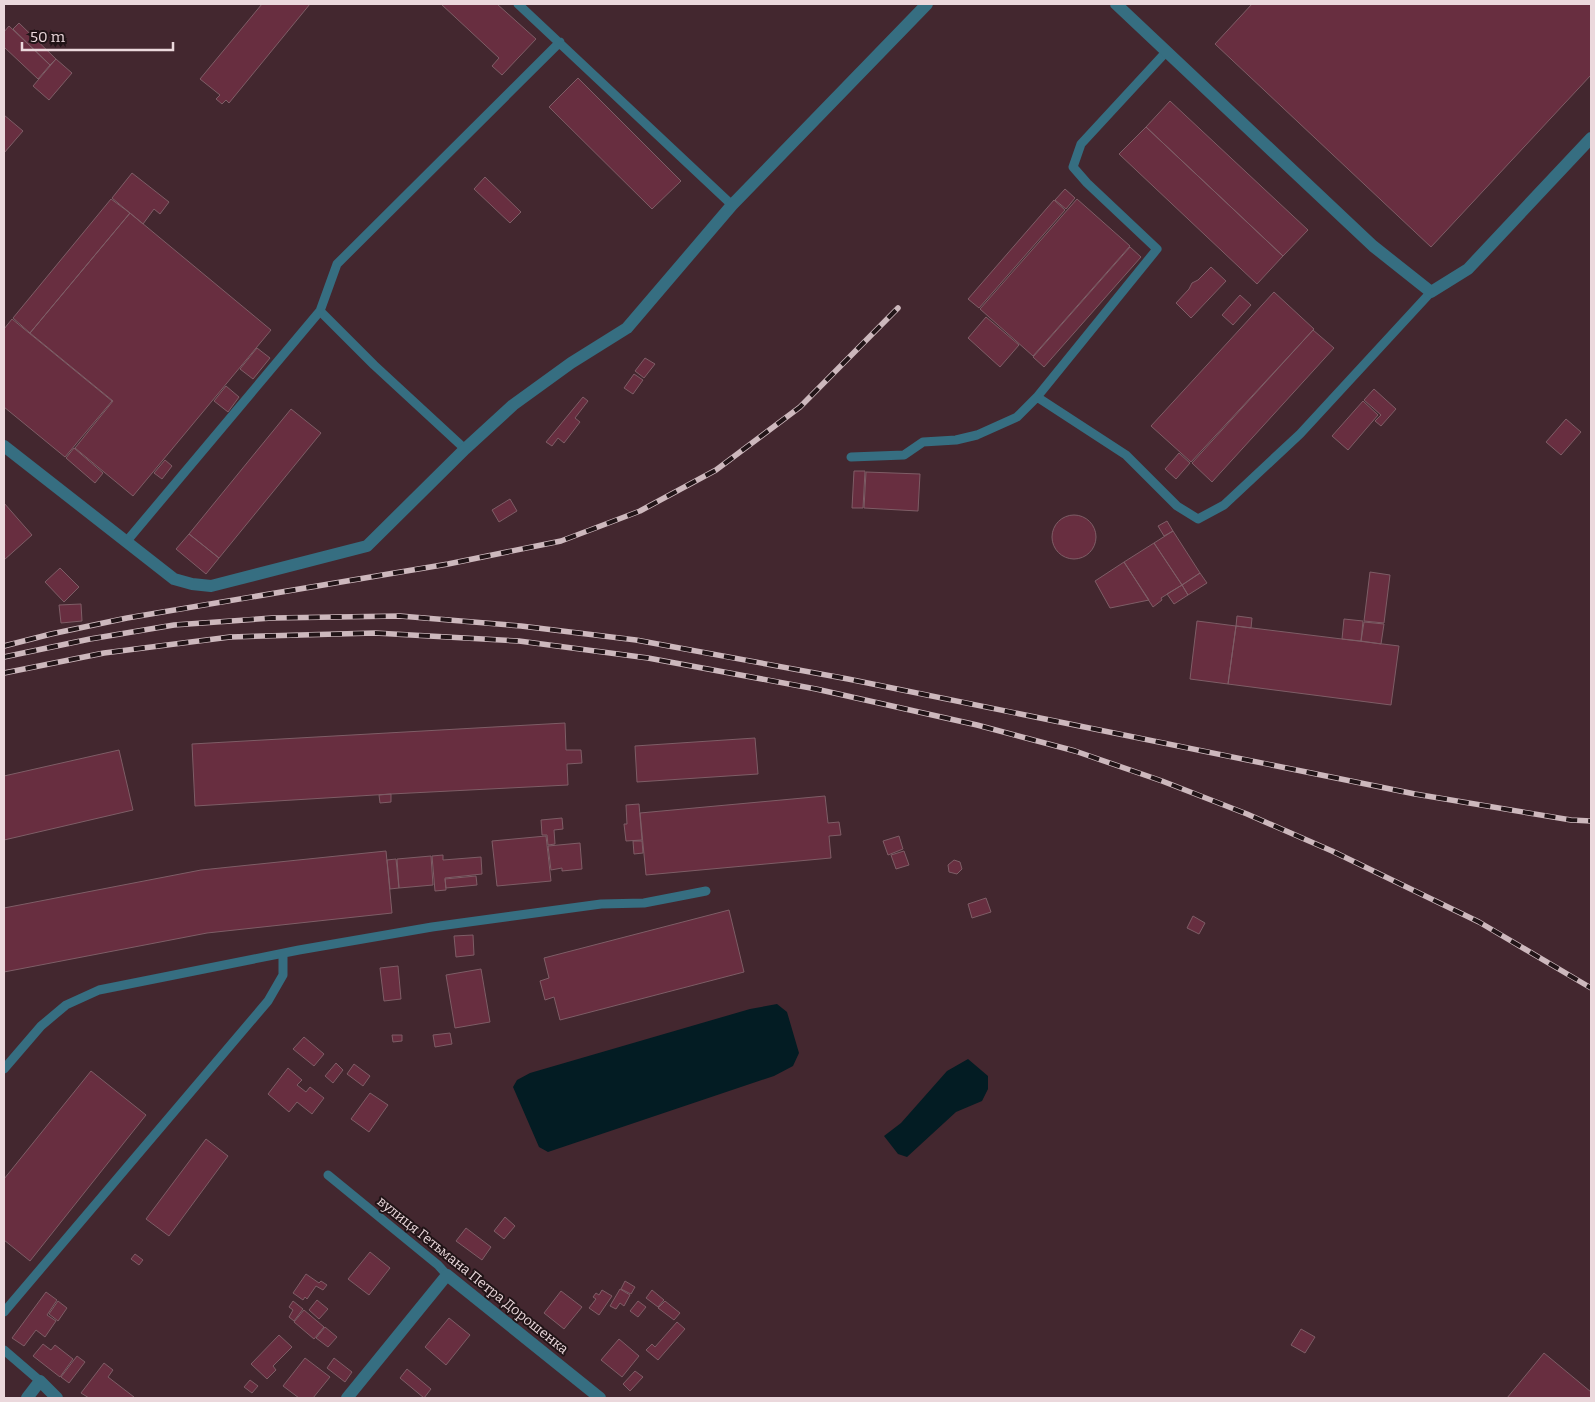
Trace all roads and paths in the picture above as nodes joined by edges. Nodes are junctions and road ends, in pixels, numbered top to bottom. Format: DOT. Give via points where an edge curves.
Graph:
graph roads {
  1 [pos="518,4"];
  2 [pos="928,4"];
  3 [pos="1116,4"];
  4 [pos="560,42"];
  5 [pos="1166,52"];
  6 [pos="1591,138"];
  7 [pos="732,205"];
  8 [pos="1431,292"];
  9 [pos="320,311"];
  10 [pos="1037,397"];
  11 [pos="4,446"];
  12 [pos="465,449"];
  13 [pos="851,457"];
  14 [pos="126,542"];
  15 [pos="706,891"];
  16 [pos="283,954"];
  17 [pos="4,1069"];
  18 [pos="328,1175"];
  19 [pos="447,1276"];
  20 [pos="4,1312"];
  21 [pos="4,1350"];
  22 [pos="40,1381"];
  23 [pos="27,1398"];
  24 [pos="57,1398"];
  25 [pos="347,1398"];
  26 [pos="600,1398"];
  1 -- 4 [label="lane"];
  2 -- 7 [label="street"];
  3 -- 5 [label="street"];
  4 -- 7 [label="lane"];
  4 -- 9 [label="lane" via="337,264"];
  5 -- 8 [label="street" via="1373,246"];
  5 -- 10 [label="lane" via="1081,144 1073,167 1157,249"];
  6 -- 8 [label="street" via="1468,269"];
  7 -- 12 [label="street" via="627,328 513,405"];
  8 -- 10 [label="lane" via="1300,434 1224,505 1198,519 1177,506 1126,455"];
  9 -- 12 [label="lane"];
  9 -- 14 [label="lane"];
  10 -- 13 [label="lane" via="1017,417 977,435 923,442 904,455"];
  11 -- 14 [label="street"];
  12 -- 14 [label="street" via="366,546 211,586 174,579"];
  15 -- 16 [label="lane" via="644,902 601,904 432,927"];
  16 -- 17 [label="lane" via="99,990 66,1005 41,1026"];
  16 -- 20 [label="lane" via="283,975 268,1002"];
  18 -- 19 [label="lane, вулиця Гетьмана Петра Дорошенка" via="438,1265"];
  19 -- 25 [label="street"];
  19 -- 26 [label="street, вулиця Гетьмана Петра Дорошенка"];
  21 -- 22 [label="lane"];
  22 -- 23 [label="street"];
  22 -- 24 [label="street"];
}
